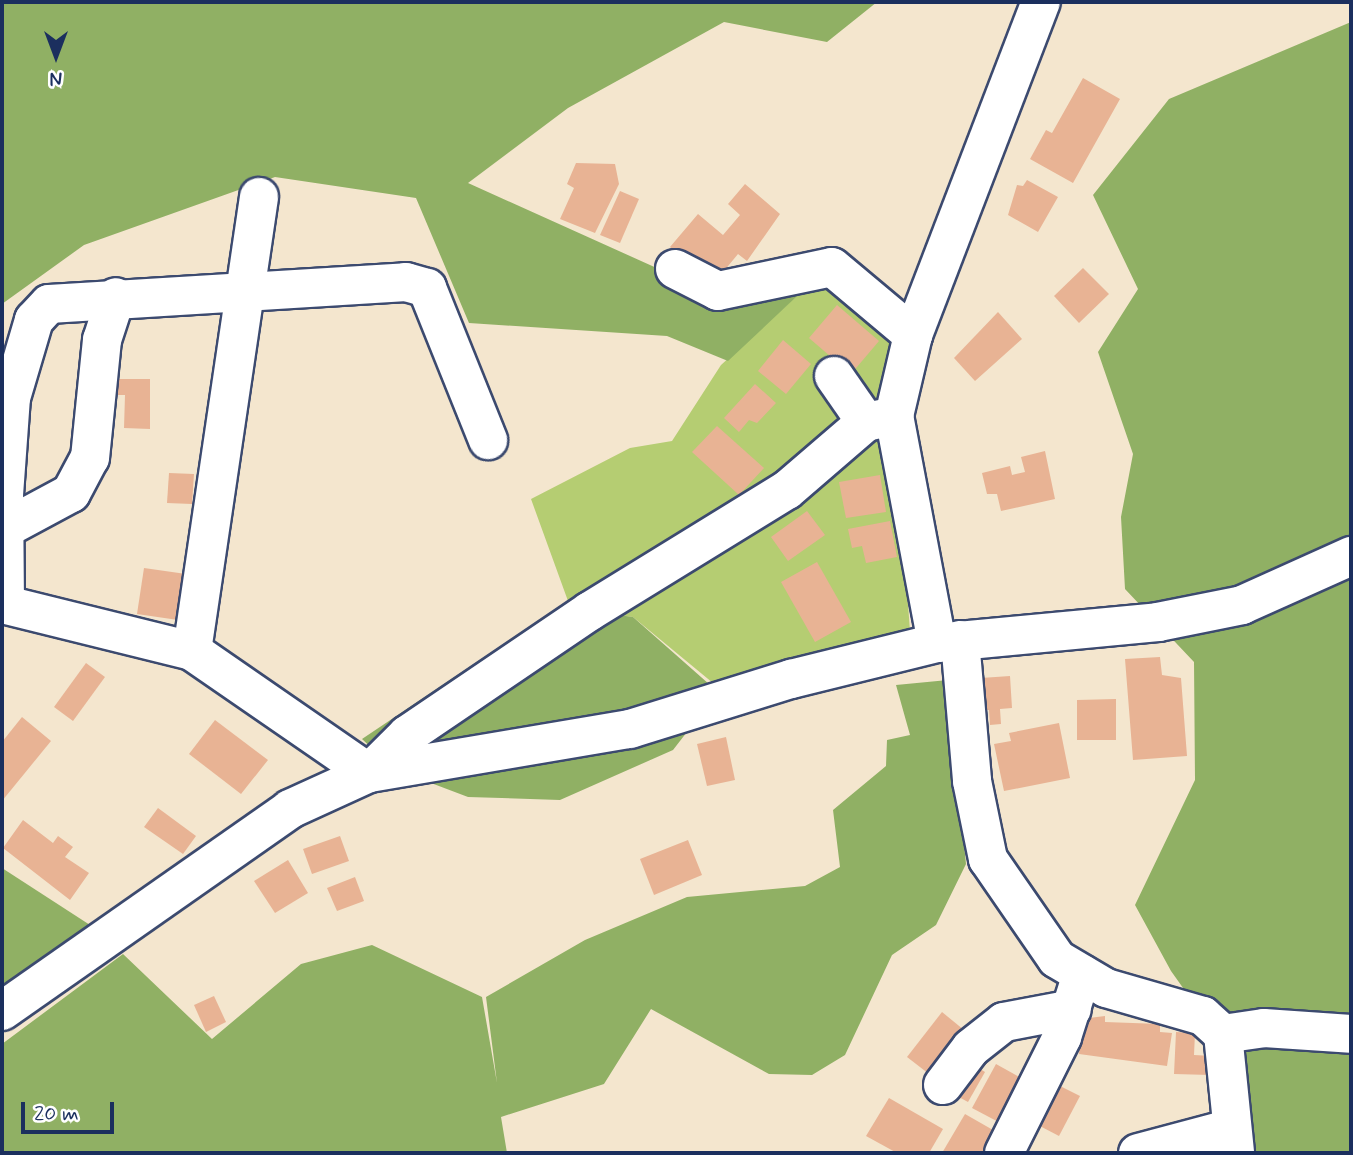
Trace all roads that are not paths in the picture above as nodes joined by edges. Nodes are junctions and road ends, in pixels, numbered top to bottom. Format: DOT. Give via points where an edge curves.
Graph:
graph roads {
  1 [pos="1041,2"];
  2 [pos="259,197"];
  3 [pos="675,269"];
  4 [pos="245,295"];
  5 [pos="116,297"];
  6 [pos="913,335"];
  7 [pos="834,376"];
  8 [pos="880,419"];
  9 [pos="488,440"];
  10 [pos="4,529"];
  11 [pos="1351,556"];
  12 [pos="3,604"];
  13 [pos="949,642"];
  14 [pos="192,651"];
  15 [pos="369,773"];
  16 [pos="1077,992"];
  17 [pos="2,1011"];
  18 [pos="1223,1034"];
  19 [pos="1351,1034"];
  20 [pos="943,1085"];
  21 [pos="1233,1141"];
  22 [pos="1004,1153"];
  23 [pos="1138,1153"];
  1 -- 6 [label="street"];
  2 -- 4 [label="street"];
  3 -- 6 [label="street" via="718,291 831,267"];
  4 -- 5 [label="street"];
  4 -- 9 [label="street" via="405,282 427,288"];
  4 -- 14 [label="street"];
  5 -- 10 [label="street" via="102,340 90,458 71,494"];
  5 -- 10 [label="street" via="49,304 34,320 11,398"];
  6 -- 8 [label="street"];
  7 -- 8 [label="street"];
  8 -- 13 [label="street"];
  8 -- 15 [label="street" via="787,490 590,611 407,735"];
  10 -- 12 [label="street"];
  11 -- 13 [label="street" via="1242,605 1158,622"];
  12 -- 14 [label="street"];
  13 -- 15 [label="street" via="791,679 630,729"];
  13 -- 16 [label="street" via="988,859"];
  14 -- 15 [label="street"];
  15 -- 17 [label="street" via="290,809"];
  16 -- 18 [label="street" via="1106,988 1203,1016"];
  16 -- 20 [label="street" via="1004,1022 971,1048"];
  16 -- 22 [label="street" via="1062,1037"];
  18 -- 19 [label="street" via="1264,1028"];
  18 -- 21 [label="street"];
  21 -- 23 [label="street"];
}
